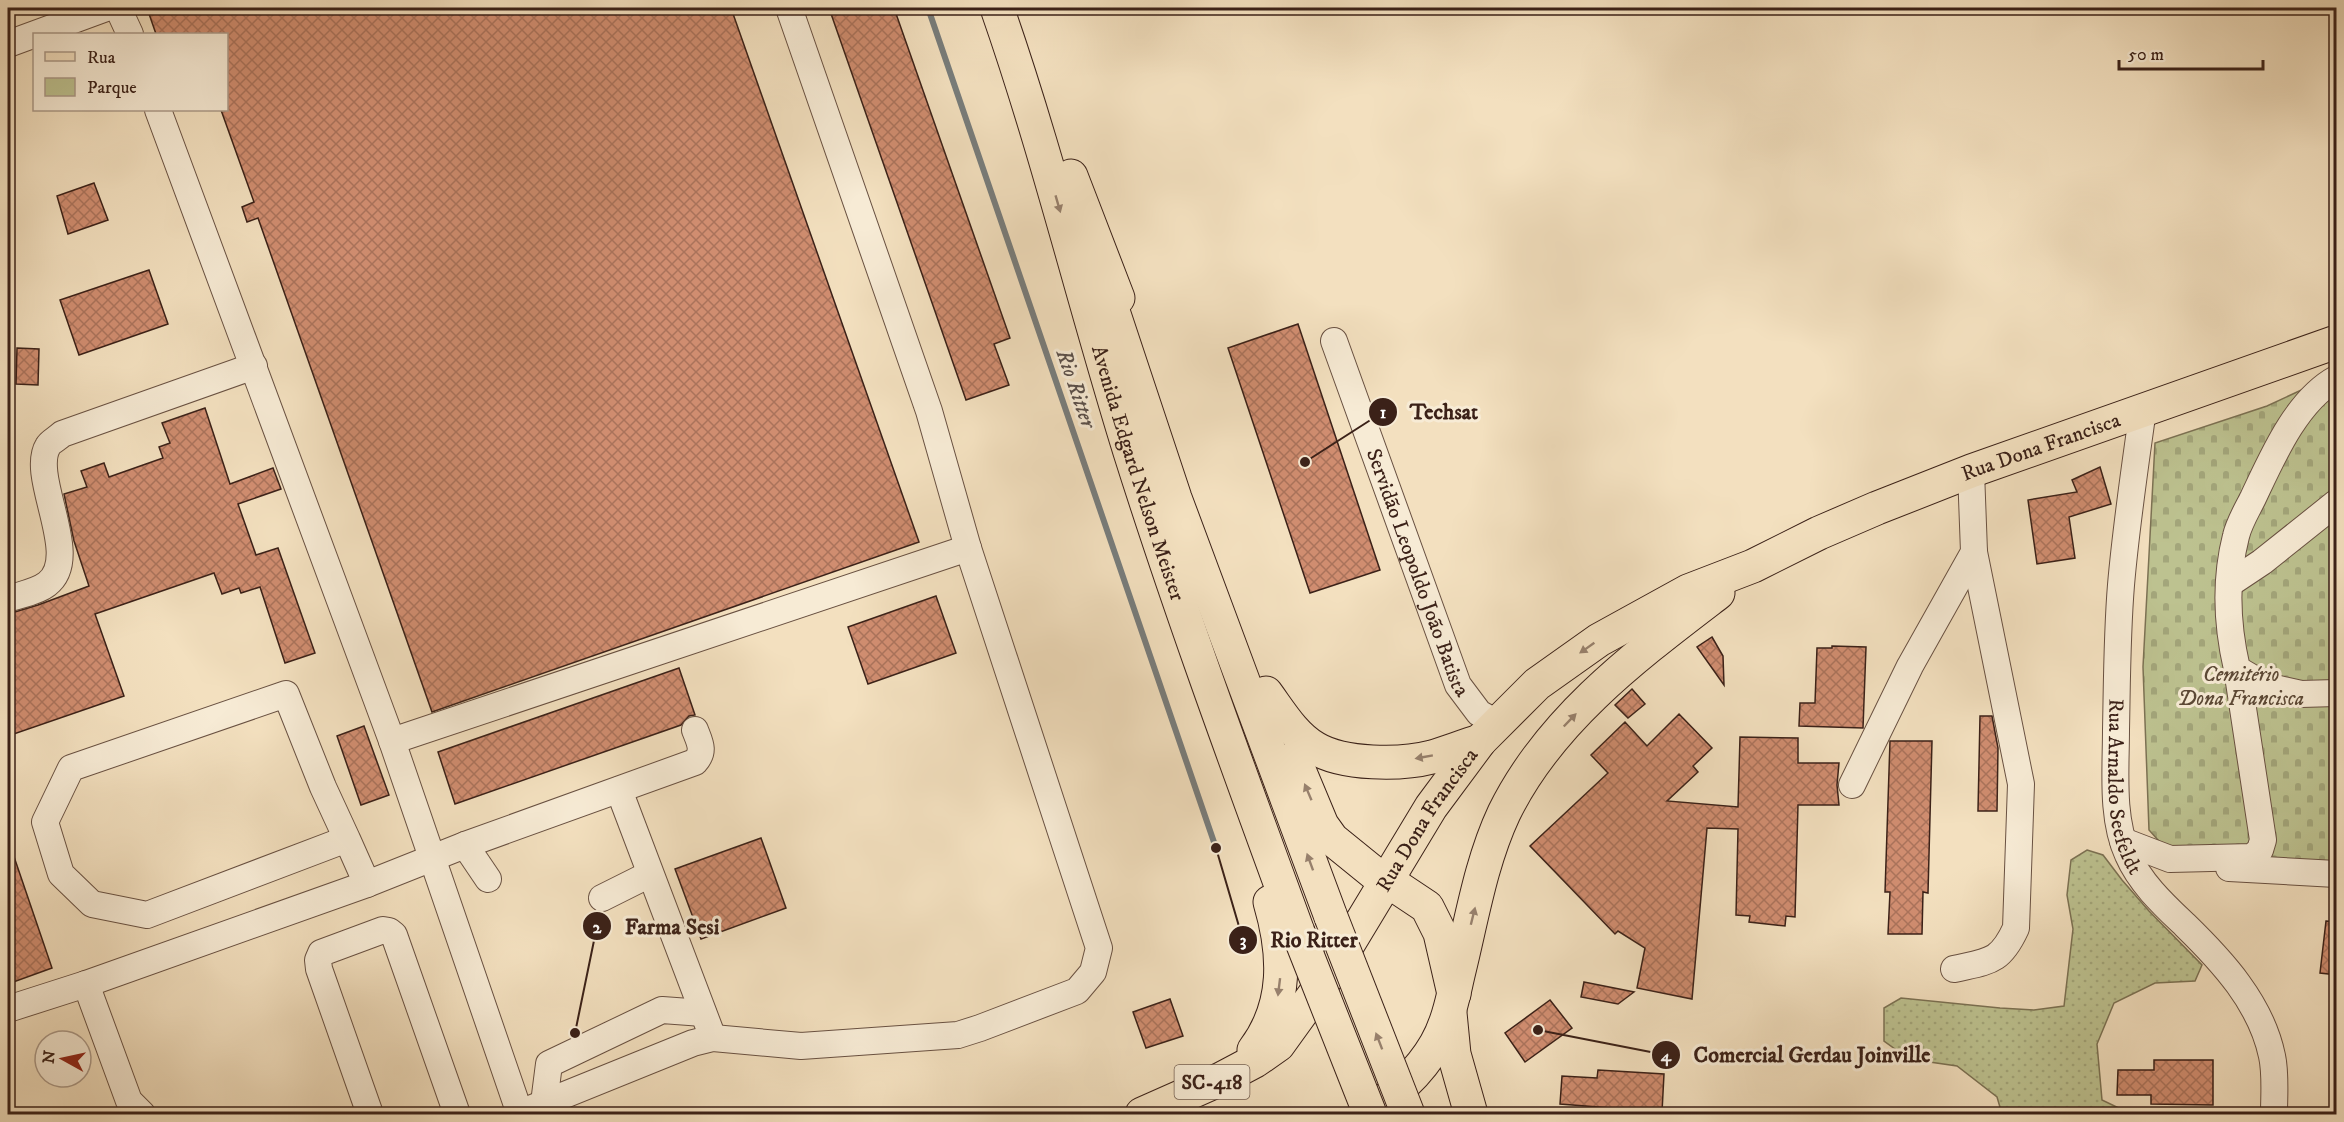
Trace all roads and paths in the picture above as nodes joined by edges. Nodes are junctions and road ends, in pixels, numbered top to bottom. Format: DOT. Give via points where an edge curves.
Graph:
graph roads {
  1 [pos="106,8"];
  2 [pos="118,8"];
  3 [pos="789,8"];
  4 [pos="997,8"];
  5 [pos="1017,8"];
  6 [pos="38,33"];
  7 [pos="130,33"];
  8 [pos="33,35"];
  9 [pos="8,44"];
  10 [pos="158,111"];
  11 [pos="1071,176"];
  12 [pos="1088,308"];
  13 [pos="1334,341"];
  14 [pos="2337,342"];
  15 [pos="255,366"];
  16 [pos="2337,379"];
  17 [pos="2143,409"];
  18 [pos="1971,471"];
  19 [pos="2337,503"];
  20 [pos="968,548"];
  21 [pos="1974,552"];
  22 [pos="1753,567"];
  23 [pos="2229,584"];
  24 [pos="8,599"];
  25 [pos="2237,669"];
  26 [pos="1266,693"];
  27 [pos="2337,693"];
  28 [pos="695,730"];
  29 [pos="1489,732"];
  30 [pos="392,741"];
  31 [pos="1533,764"];
  32 [pos="1852,785"];
  33 [pos="619,790"];
  34 [pos="347,839"];
  35 [pos="2123,841"];
  36 [pos="465,845"];
  37 [pos="432,858"];
  38 [pos="2170,859"];
  39 [pos="650,874"];
  40 [pos="2337,874"];
  41 [pos="488,879"];
  42 [pos="1385,882"];
  43 [pos="367,884"];
  44 [pos="602,898"];
  45 [pos="1954,969"];
  46 [pos="86,984"];
  47 [pos="1452,1003"];
  48 [pos="8,1010"];
  49 [pos="703,1013"];
  50 [pos="712,1038"];
  51 [pos="1239,1069"];
  52 [pos="544,1103"];
  53 [pos="142,1114"];
  54 [pos="370,1114"];
  55 [pos="457,1114"];
  56 [pos="520,1114"];
  57 [pos="1142,1114"];
  58 [pos="1368,1114"];
  59 [pos="1408,1114"];
  60 [pos="1471,1114"];
  61 [pos="2274,1114"];
  1 -- 6 [label="street"];
  2 -- 7 [label="street"];
  3 -- 20 [label="street" via="929,411"];
  4 -- 12 [label="main road, Avenida Edgard Nelson Meister, one-way"];
  5 -- 11 [label="main road, Avenida Edgard Nelson Meister"];
  8 -- 9 [label="street"];
  10 -- 15 [label="street"];
  11 -- 26 [label="main road"];
  59 -- 11 [label="main road, Avenida Edgard Nelson Meister, one-way, bridge" via="1175,498"];
  12 -- 51 [label="main road, one-way" via="1121,477 1134,520 1246,824 1276,920 1282,963 1278,1001 1265,1035"];
  12 -- 58 [label="main road, Avenida Edgard Nelson Meister, bridge" via="1156,531 1298,932"];
  13 -- 29 [label="street, Servidão Leopoldo João Batista" via="1458,685"];
  14 -- 17 [label="main road, Rua Dona Francisca"];
  15 -- 24 [label="street" via="62,434 48,446 44,462 60,557 56,575 45,585"];
  15 -- 30 [label="street"];
  16 -- 23 [label="street" via="2313,397 2282,440 2236,534"];
  17 -- 18 [label="main road, Rua Dona Francisca"];
  17 -- 35 [label="street, Rua Arnaldo Seefeldt" via="2118,626 2116,774"];
  18 -- 21 [label="street"];
  18 -- 22 [label="main road, Rua Dona Francisca" via="1838,525"];
  19 -- 23 [label="street"];
  20 -- 30 [label="street"];
  20 -- 50 [label="street" via="1099,948 1093,972 1077,991 958,1035 801,1046"];
  21 -- 32 [label="street" via="1910,666"];
  21 -- 45 [label="street" via="2021,784 2016,928 2007,949 1991,961"];
  22 -- 29 [label="main road, Rua Dona Francisca, one-way" via="1688,591 1599,640 1537,684"];
  31 -- 22 [label="main road, Rua Dona Francisca, one-way" via="1565,724 1639,654"];
  23 -- 25 [label="street" via="2231,642"];
  25 -- 27 [label="street" via="2266,686 2301,694"];
  25 -- 38 [label="street" via="2263,840 2260,850 2252,857"];
  29 -- 26 [label="main road, one-way" via="1431,757 1350,760 1315,748 1293,729"];
  42 -- 26 [label="main road, one-way" via="1332,839 1322,825"];
  28 -- 33 [label="street" via="702,748 695,762"];
  29 -- 31 [label="main road" via="1514,732"];
  29 -- 42 [label="main road, Rua Dona Francisca" via="1431,807"];
  30 -- 37 [label="street"];
  47 -- 31 [label="main road, Rua Dona Francisca, one-way" via="1488,854 1504,813"];
  33 -- 36 [label="street"];
  33 -- 39 [label="street"];
  34 -- 34 [label="street" via="147,915 92,904 61,874 45,822 71,768 286,694"];
  34 -- 43 [label="street"];
  35 -- 38 [label="street"];
  35 -- 61 [label="street, Rua Arnaldo Seefeldt" via="2128,856 2159,899 2218,958 2250,1003 2272,1056"];
  36 -- 37 [label="street"];
  36 -- 41 [label="street"];
  37 -- 43 [label="street"];
  37 -- 56 [label="street"];
  38 -- 40 [label="street" via="2193,866"];
  39 -- 44 [label="street"];
  39 -- 49 [label="street"];
  42 -- 47 [label="main road" via="1427,907 1440,933"];
  42 -- 51 [label="main road, Rua Dona Francisca / SC-418" via="1335,966 1278,1045"];
  43 -- 46 [label="street"];
  46 -- 48 [label="street"];
  46 -- 53 [label="street" via="129,1101"];
  47 -- 58 [label="main road, Rua Dona Francisca" via="1436,1045 1413,1075"];
  47 -- 60 [label="main road" via="1454,1054"];
  49 -- 50 [label="street"];
  49 -- 52 [label="street" via="662,1010 549,1064"];
  50 -- 52 [label="street"];
  51 -- 57 [label="main road, Rua Dona Francisca / SC-418"];
  52 -- 56 [label="street"];
  54 -- 55 [label="street" via="318,960 321,953 383,930 394,935"];
}
